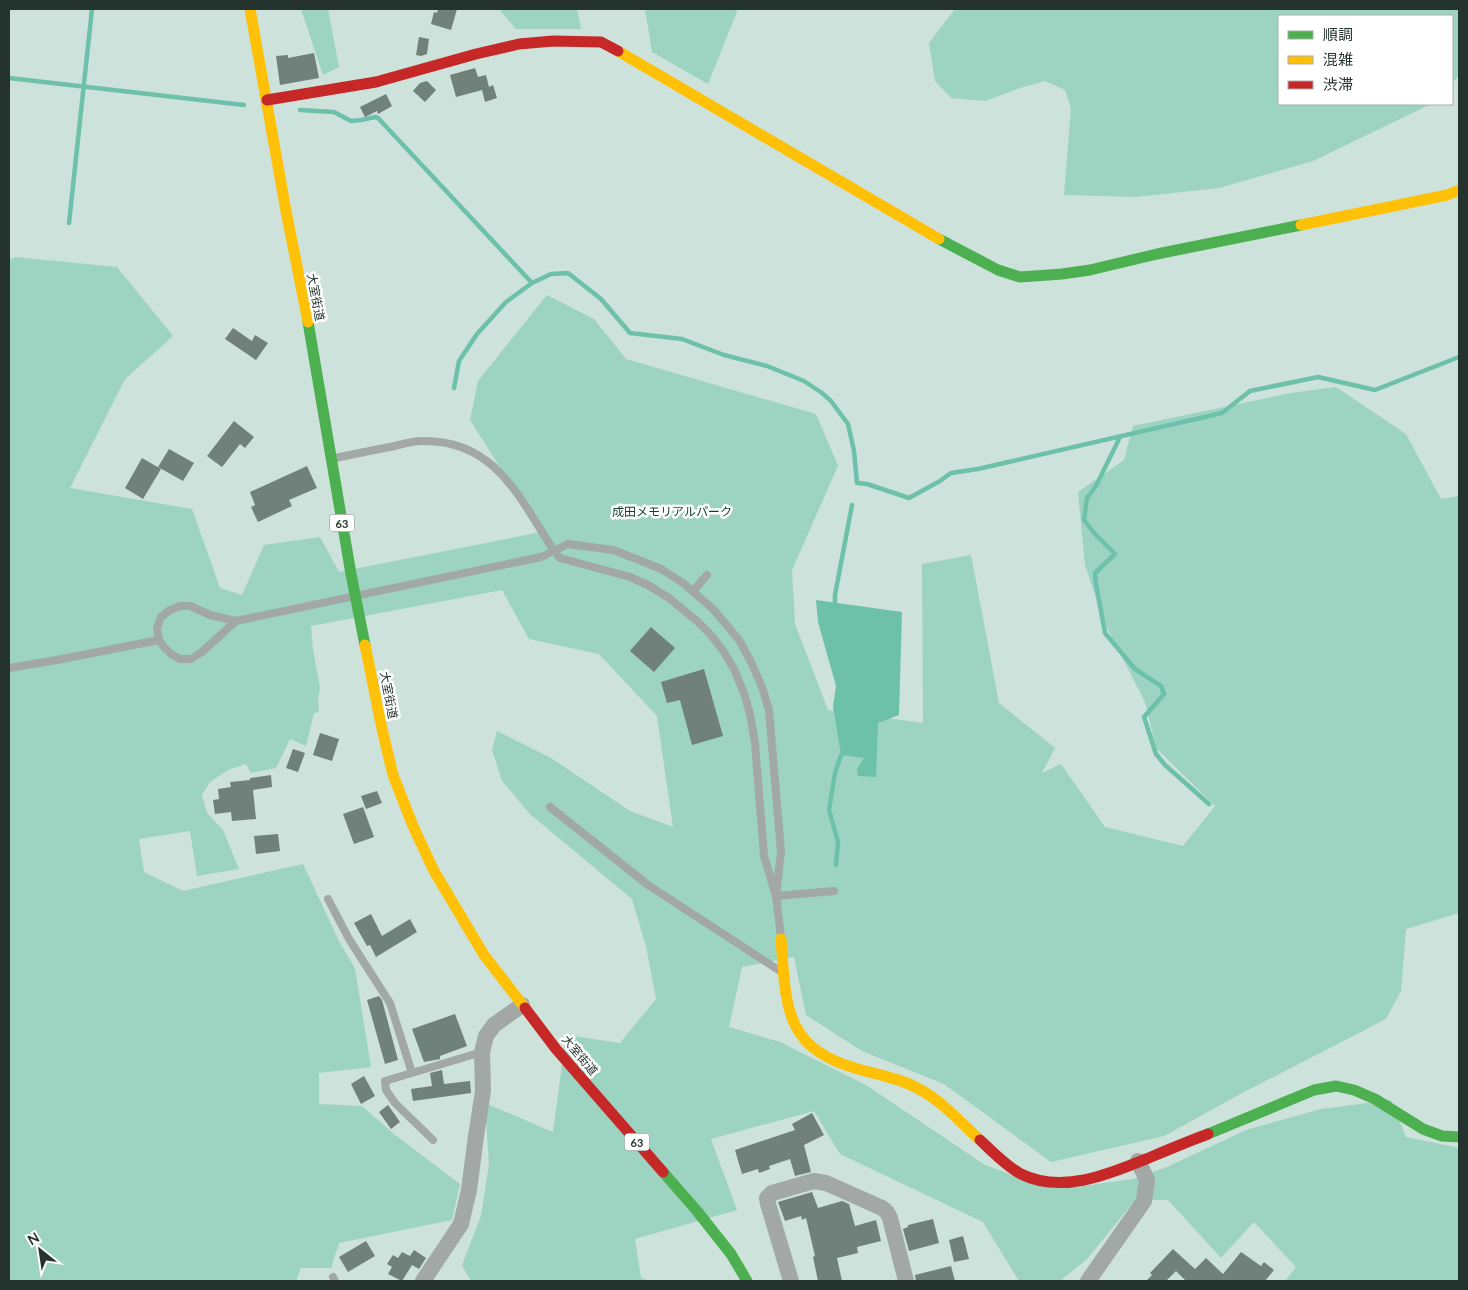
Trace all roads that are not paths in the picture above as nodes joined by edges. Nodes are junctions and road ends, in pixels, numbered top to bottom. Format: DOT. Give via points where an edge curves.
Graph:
graph roads {
  1 [pos="250,9"];
  2 [pos="267,100"];
  3 [pos="1459,190"];
  4 [pos="331,458"];
  5 [pos="554,551"];
  6 [pos="707,574"];
  7 [pos="693,591"];
  8 [pos="236,621"];
  9 [pos="160,640"];
  10 [pos="9,668"];
  11 [pos="550,807"];
  12 [pos="834,891"];
  13 [pos="776,896"];
  14 [pos="328,900"];
  15 [pos="781,939"];
  16 [pos="784,974"];
  17 [pos="522,1005"];
  18 [pos="482,1052"];
  19 [pos="412,1073"];
  20 [pos="1459,1137"];
  21 [pos="433,1140"];
  22 [pos="1138,1161"];
  23 [pos="423,1281"];
  24 [pos="747,1281"];
  25 [pos="791,1281"];
  26 [pos="906,1281"];
  27 [pos="1088,1281"];
  1 -- 2 [label="street, 大室街道 / 63"];
  2 -- 3 [label="street" via="376,82 519,44 579,40 601,42 923,231 998,270 1020,277 1090,270"];
  2 -- 4 [label="street, 大室街道 / 63"];
  4 -- 5 [label="lane" via="420,441 447,443 472,451 491,463 510,483"];
  4 -- 17 [label="street, 大室街道 / 63" via="351,574 393,775 434,871 484,955"];
  5 -- 7 [label="lane" via="568,544 614,550 661,570"];
  5 -- 8 [label="lane" via="541,557"];
  5 -- 13 [label="lane" via="560,558 630,577 669,598 698,620 722,650 734,669 750,714 764,856"];
  6 -- 7 [label="lane"];
  7 -- 13 [label="lane" via="739,640 755,670 769,710 781,852"];
  8 -- 9 [label="lane" via="191,659 180,659 171,654"];
  8 -- 9 [label="lane" via="190,606 180,606 161,617 157,628"];
  9 -- 10 [label="lane"];
  11 -- 16 [label="lane" via="648,885"];
  12 -- 13 [label="lane"];
  13 -- 15 [label="lane"];
  14 -- 19 [label="lane" via="390,1003"];
  15 -- 16 [label="street"];
  16 -- 22 [label="street" via="792,1020 803,1039 818,1054 833,1062 905,1082 920,1090 1023,1175 1063,1182 1085,1180"];
  17 -- 18 [label="street" via="494,1025 486,1036"];
  17 -- 24 [label="street, 大室街道 / 63" via="556,1049 697,1211 731,1254"];
  18 -- 19 [label="lane"];
  18 -- 23 [label="street" via="483,1092 461,1224"];
  19 -- 21 [label="lane" via="385,1081 386,1090"];
  20 -- 22 [label="street" via="1442,1136 1423,1129 1375,1099 1336,1086 1314,1090"];
  22 -- 27 [label="street" via="1147,1180 1144,1201"];
  25 -- 26 [label="street" via="768,1198 772,1193 814,1181 826,1183 887,1212"];
}
